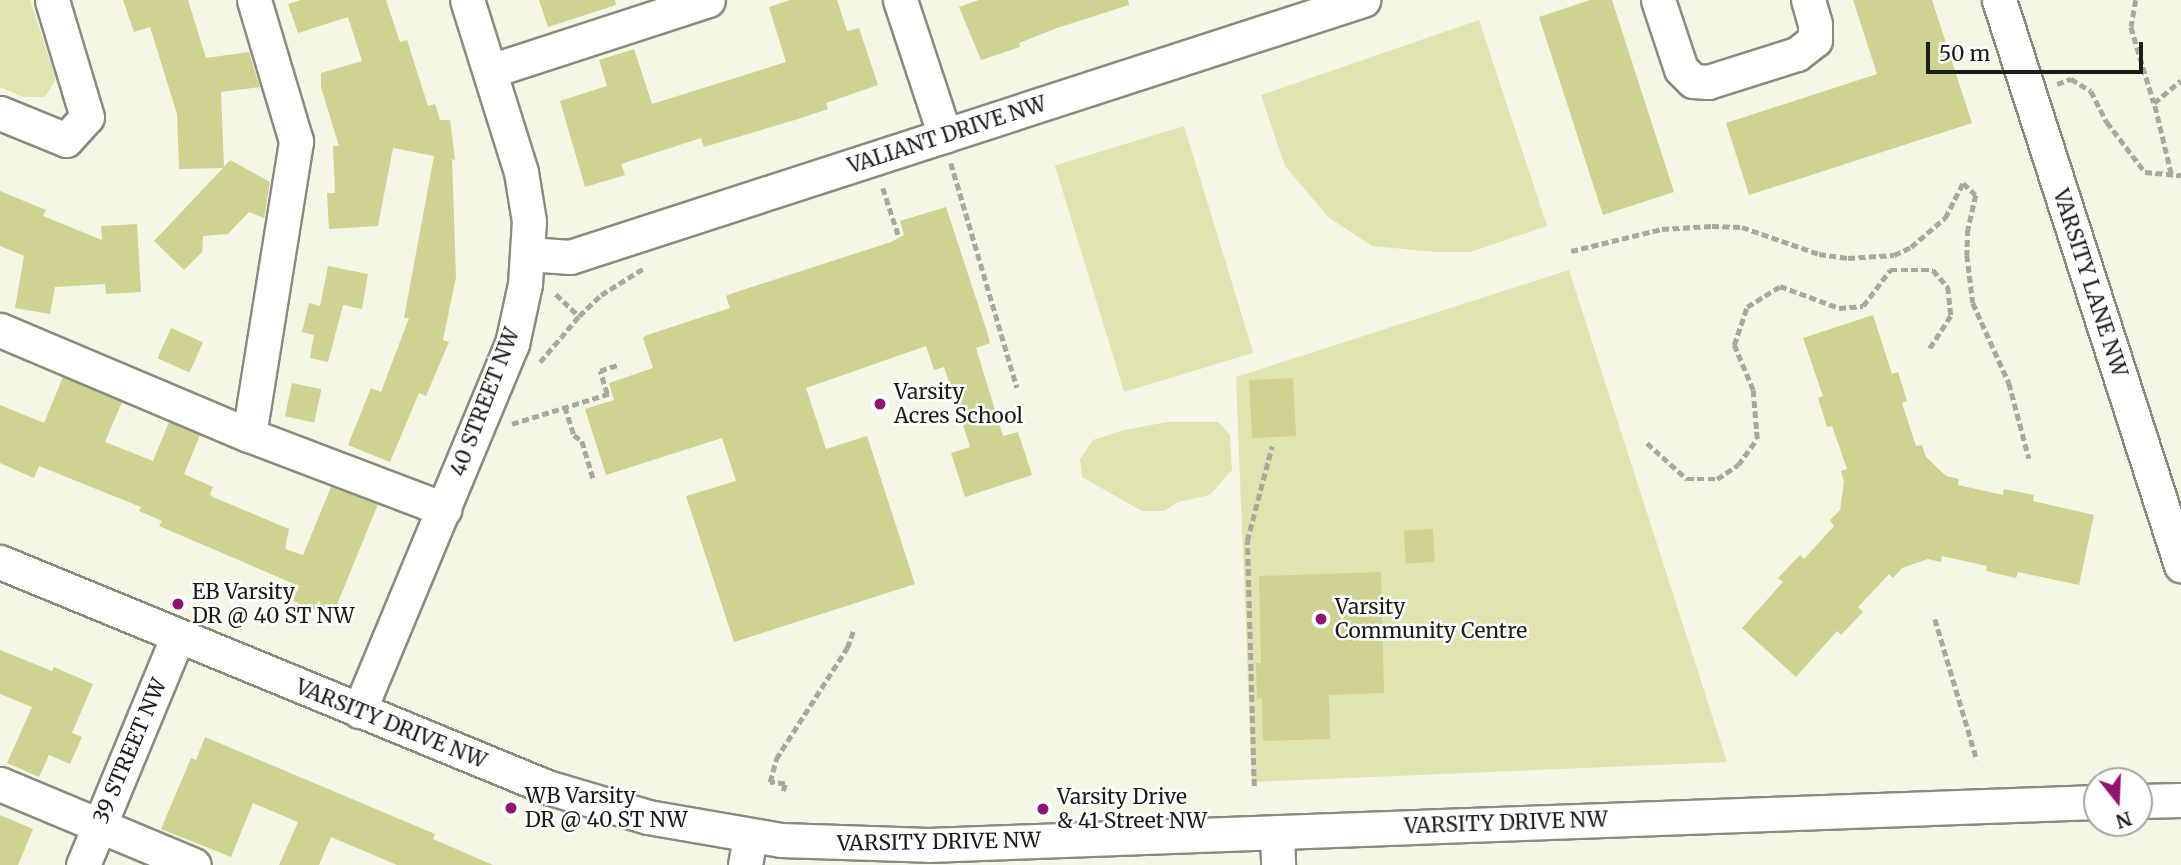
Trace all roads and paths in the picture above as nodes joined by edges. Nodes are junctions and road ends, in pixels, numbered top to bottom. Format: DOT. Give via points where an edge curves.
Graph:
graph roads {
  1 [pos="52,0"];
  2 [pos="254,0"];
  3 [pos="467,0"];
  4 [pos="900,0"];
  5 [pos="1363,0"];
  6 [pos="1658,0"];
  7 [pos="1808,0"];
  8 [pos="1999,0"];
  9 [pos="2136,0"];
  10 [pos="693,2"];
  11 [pos="1322,6"];
  12 [pos="490,71"];
  13 [pos="2180,79"];
  14 [pos="2030,95"];
  15 [pos="2154,103"];
  16 [pos="0,113"];
  17 [pos="948,149"];
  18 [pos="2171,174"];
  19 [pos="2181,175"];
  20 [pos="882,185"];
  21 [pos="899,237"];
  22 [pos="1571,251"];
  23 [pos="528,254"];
  24 [pos="650,265"];
  25 [pos="556,294"];
  26 [pos="579,316"];
  27 [pos="0,330"];
  28 [pos="1929,350"];
  29 [pos="620,364"];
  30 [pos="538,366"];
  31 [pos="1017,387"];
  32 [pos="565,407"];
  33 [pos="508,426"];
  34 [pos="249,435"];
  35 [pos="1647,443"];
  36 [pos="1272,446"];
  37 [pos="2029,458"];
  38 [pos="594,481"];
  39 [pos="444,509"];
  40 [pos="0,562"];
  41 [pos="2181,565"];
  42 [pos="1935,620"];
  43 [pos="854,629"];
  44 [pos="178,636"];
  45 [pos="359,711"];
  46 [pos="1977,760"];
  47 [pos="0,784"];
  48 [pos="1254,786"];
  49 [pos="783,791"];
  50 [pos="2181,800"];
  51 [pos="2153,801"];
  52 [pos="2083,803"];
  53 [pos="99,826"];
  54 [pos="1277,832"];
  55 [pos="748,851"];
  56 [pos="83,865"];
  57 [pos="194,865"];
  58 [pos="1278,865"];
  1 -- 16 [label="street" via="87,117 66,141"];
  2 -- 34 [label="street" via="296,141"];
  3 -- 12 [label="street, 40 STREET NW"];
  4 -- 17 [label="street"];
  5 -- 11 [label="street, VALIANT DRIVE NW"];
  6 -- 7 [label="street" via="1681,69 1693,80 1708,82 1797,54 1815,40"];
  8 -- 14 [label="street, VARSITY LANE NW"];
  9 -- 15 [label="path" via="2131,27"];
  10 -- 12 [label="street"];
  11 -- 17 [label="street, VALIANT DRIVE NW"];
  12 -- 23 [label="street, 40 STREET NW" via="521,172 529,221"];
  13 -- 15 [label="path"];
  14 -- 18 [label="path" via="2071,79 2091,91 2107,121 2146,172"];
  14 -- 41 [label="street, VARSITY LANE NW"];
  15 -- 18 [label="path"];
  17 -- 23 [label="street, VALIANT DRIVE NW" via="570,257"];
  17 -- 31 [label="path"];
  18 -- 19 [label="path"];
  20 -- 21 [label="path"];
  22 -- 37 [label="path" via="1662,229 1712,226 1742,227 1819,254 1848,258 1894,255 1911,247 1945,218 1963,183 1976,195 1967,255 1973,303 2009,383"];
  23 -- 39 [label="street, 40 STREET NW" via="512,344"];
  24 -- 26 [label="path" via="601,295"];
  25 -- 26 [label="path"];
  26 -- 30 [label="path"];
  27 -- 34 [label="street"];
  28 -- 35 [label="path" via="1951,316 1948,287 1933,270 1890,270 1863,306 1839,308 1780,286 1747,307 1734,345 1753,390 1757,439 1738,465 1717,479 1687,479"];
  29 -- 32 [label="path" via="600,370 609,393"];
  32 -- 33 [label="path"];
  32 -- 38 [label="path"];
  34 -- 39 [label="street"];
  36 -- 48 [label="path" via="1247,541"];
  39 -- 45 [label="street, 40 STREET NW"];
  40 -- 44 [label="street, VARSITY DRIVE NW"];
  42 -- 46 [label="path"];
  43 -- 49 [label="path" via="847,648 776,759 770,782 785,784"];
  44 -- 45 [label="street, VARSITY DRIVE NW"];
  44 -- 53 [label="street, 39 STREET NW"];
  45 -- 55 [label="street, VARSITY DRIVE NW" via="547,787"];
  47 -- 53 [label="street"];
  50 -- 51 [label="street"];
  52 -- 54 [label="street, VARSITY DRIVE NW"];
  53 -- 56 [label="street, 39 STREET NW"];
  53 -- 57 [label="street"];
  54 -- 55 [label="street, VARSITY DRIVE NW"];
  54 -- 58 [label="street"];
}
